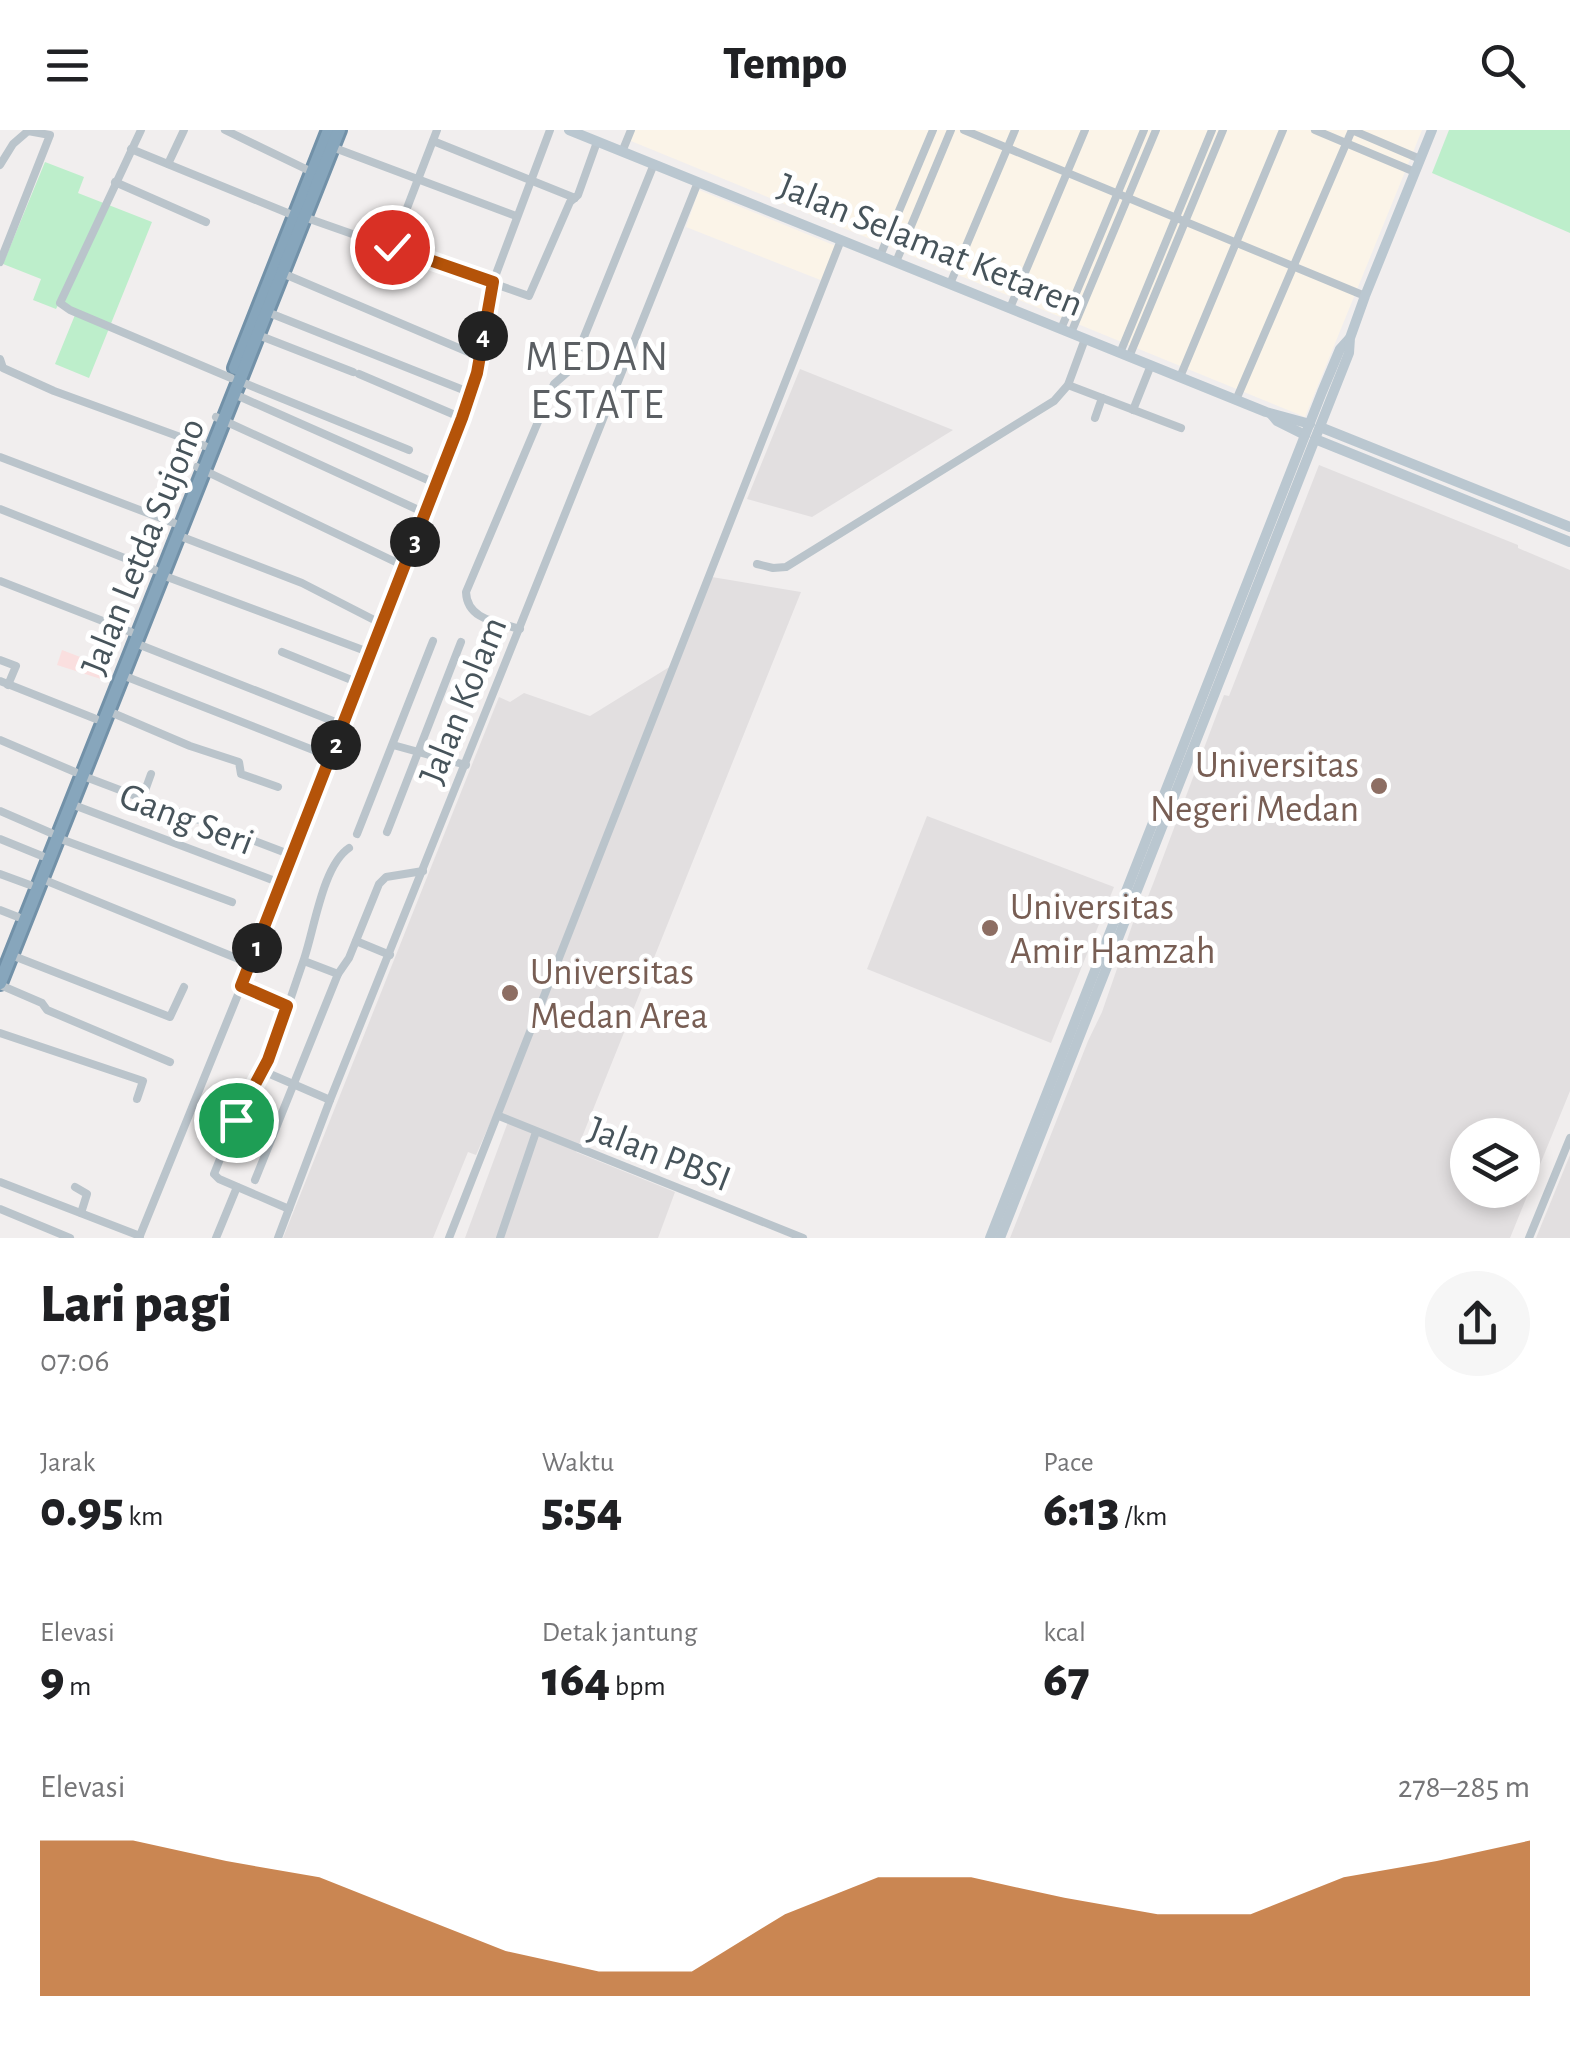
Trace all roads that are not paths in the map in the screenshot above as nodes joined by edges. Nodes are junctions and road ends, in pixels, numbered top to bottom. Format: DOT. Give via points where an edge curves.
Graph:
graph roads {
  1 [pos="141,130"];
  2 [pos="184,130"];
  3 [pos="225,130"];
  4 [pos="328,130"];
  5 [pos="339,130"];
  6 [pos="437,130"];
  7 [pos="550,130"];
  8 [pos="568,130"];
  9 [pos="631,130"];
  10 [pos="933,130"];
  11 [pos="951,130"];
  12 [pos="964,130"];
  13 [pos="1015,130"];
  14 [pos="1085,130"];
  15 [pos="1144,130"];
  16 [pos="1156,130"];
  17 [pos="1212,130"];
  18 [pos="1223,130"];
  19 [pos="1283,130"];
  20 [pos="1315,130"];
  21 [pos="1352,130"];
  22 [pos="1432,130"];
  23 [pos="25,131"];
  24 [pos="433,140"];
  25 [pos="597,142"];
  26 [pos="1346,143"];
  27 [pos="1138,145"];
  28 [pos="332,147"];
  29 [pos="1008,148"];
  30 [pos="131,149"];
  31 [pos="1148,149"];
  32 [pos="622,152"];
  33 [pos="1420,159"];
  34 [pos="1130,163"];
  35 [pos="168,164"];
  36 [pos="654,164"];
  37 [pos="0,165"];
  38 [pos="1141,167"];
  39 [pos="312,172"];
  40 [pos="1067,172"];
  41 [pos="1415,172"];
  42 [pos="531,179"];
  43 [pos="420,180"];
  44 [pos="115,182"];
  45 [pos="698,182"];
  46 [pos="1118,193"];
  47 [pos="575,198"];
  48 [pos="1128,198"];
  49 [pos="299,216"];
  50 [pos="516,216"];
  51 [pos="1181,219"];
  52 [pos="206,222"];
  53 [pos="1104,226"];
  54 [pos="1114,230"];
  55 [pos="842,240"];
  56 [pos="1236,242"];
  57 [pos="1096,245"];
  58 [pos="392,247"];
  59 [pos="1106,249"];
  60 [pos="880,256"];
  61 [pos="0,262"];
  62 [pos="896,262"];
  63 [pos="1088,265"];
  64 [pos="1294,266"];
  65 [pos="1098,269"];
  66 [pos="282,272"];
  67 [pos="493,282"];
  68 [pos="950,284"];
  69 [pos="1078,289"];
  70 [pos="1088,293"];
  71 [pos="1366,296"];
  72 [pos="1010,308"];
  73 [pos="266,312"];
  74 [pos="1066,331"];
  75 [pos="258,335"];
  76 [pos="1084,339"];
  77 [pos="1124,355"];
  78 [pos="480,357"];
  79 [pos="0,359"];
  80 [pos="1151,366"];
  81 [pos="1180,378"];
  82 [pos="234,384"];
  83 [pos="1068,386"];
  84 [pos="472,393"];
  85 [pos="1102,398"];
  86 [pos="1236,400"];
  87 [pos="1133,410"];
  88 [pos="220,418"];
  89 [pos="462,418"];
  90 [pos="1095,418"];
  91 [pos="1181,428"];
  92 [pos="1313,431"];
  93 [pos="205,446"];
  94 [pos="410,450"];
  95 [pos="1343,450"];
  96 [pos="0,457"];
  97 [pos="1304,467"];
  98 [pos="200,468"];
  99 [pos="1443,476"];
  100 [pos="438,484"];
  101 [pos="1438,488"];
  102 [pos="0,509"];
  103 [pos="425,513"];
  104 [pos="1570,527"];
  105 [pos="176,529"];
  106 [pos="1570,542"];
  107 [pos="757,564"];
  108 [pos="406,567"];
  109 [pos="159,572"];
  110 [pos="0,581"];
  111 [pos="1242,610"];
  112 [pos="382,624"];
  113 [pos="520,629"];
  114 [pos="133,637"];
  115 [pos="433,642"];
  116 [pos="461,642"];
  117 [pos="282,652"];
  118 [pos="371,653"];
  119 [pos="0,660"];
  120 [pos="122,676"];
  121 [pos="4,683"];
  122 [pos="359,683"];
  123 [pos="102,715"];
  124 [pos="343,726"];
  125 [pos="0,740"];
  126 [pos="394,745"];
  127 [pos="418,752"];
  128 [pos="331,757"];
  129 [pos="466,765"];
  130 [pos="78,774"];
  131 [pos="152,774"];
  132 [pos="278,787"];
  133 [pos="142,798"];
  134 [pos="71,804"];
  135 [pos="0,811"];
  136 [pos="387,832"];
  137 [pos="357,834"];
  138 [pos="54,835"];
  139 [pos="0,840"];
  140 [pos="348,848"];
  141 [pos="42,856"];
  142 [pos="294,856"];
  143 [pos="423,872"];
  144 [pos="0,874"];
  145 [pos="36,882"];
  146 [pos="283,884"];
  147 [pos="232,902"];
  148 [pos="0,910"];
  149 [pos="18,917"];
  150 [pos="356,941"];
  151 [pos="390,955"];
  152 [pos="6,958"];
  153 [pos="304,961"];
  154 [pos="251,964"];
  155 [pos="338,974"];
  156 [pos="0,984"];
  157 [pos="241,986"];
  158 [pos="184,987"];
  159 [pos="287,1006"];
  160 [pos="0,1033"];
  161 [pos="170,1062"];
  162 [pos="262,1071"];
  163 [pos="294,1086"];
  164 [pos="137,1099"];
  165 [pos="330,1100"];
  166 [pos="499,1116"];
  167 [pos="536,1132"];
  168 [pos="1570,1138"];
  169 [pos="255,1180"];
  170 [pos="0,1182"];
  171 [pos="74,1187"];
  172 [pos="237,1187"];
  173 [pos="1012,1195"];
  174 [pos="0,1209"];
  175 [pos="289,1209"];
  176 [pos="81,1213"];
  177 [pos="140,1237"];
  178 [pos="70,1238"];
  179 [pos="216,1238"];
  180 [pos="278,1238"];
  181 [pos="449,1238"];
  182 [pos="500,1238"];
  183 [pos="803,1238"];
  184 [pos="990,1238"];
  185 [pos="1000,1238"];
  186 [pos="1529,1238"];
  1 -- 30 [label="street"];
  2 -- 35 [label="street"];
  3 -- 39 [label="street"];
  4 -- 39 [label="highway, Jalan Letda Sujono"];
  5 -- 28 [label="highway, Jalan Letda Sujono"];
  6 -- 24 [label="street"];
  7 -- 42 [label="street"];
  8 -- 25 [label="street, Jalan Selamat Ketaren"];
  9 -- 32 [label="street"];
  10 -- 60 [label="street"];
  11 -- 62 [label="street"];
  12 -- 29 [label="street"];
  13 -- 29 [label="street"];
  14 -- 40 [label="street"];
  15 -- 27 [label="street"];
  16 -- 31 [label="street"];
  17 -- 51 [label="street"];
  18 -- 51 [label="street"];
  19 -- 56 [label="street"];
  20 -- 26 [label="street"];
  21 -- 26 [label="street"];
  21 -- 33 [label="street"];
  22 -- 33 [label="street"];
  23 -- 37 [label="street"];
  23 -- 61 [label="street" via="50,136"];
  24 -- 42 [label="street"];
  24 -- 43 [label="street"];
  25 -- 32 [label="street, Jalan Selamat Ketaren"];
  25 -- 47 [label="street"];
  26 -- 41 [label="street"];
  26 -- 64 [label="street"];
  27 -- 31 [label="street"];
  27 -- 34 [label="street"];
  28 -- 43 [label="street"];
  28 -- 49 [label="highway, Jalan Letda Sujono"];
  29 -- 40 [label="street"];
  29 -- 68 [label="street"];
  30 -- 35 [label="street"];
  30 -- 44 [label="street"];
  31 -- 38 [label="street"];
  32 -- 36 [label="street, Jalan Selamat Ketaren"];
  33 -- 41 [label="street"];
  34 -- 38 [label="street"];
  34 -- 46 [label="street"];
  35 -- 49 [label="street"];
  36 -- 45 [label="street, Jalan Selamat Ketaren"];
  36 -- 113 [label="street" via="572,369 554,384 466,592 474,614"];
  38 -- 48 [label="street"];
  39 -- 49 [label="highway, Jalan Letda Sujono"];
  40 -- 46 [label="street"];
  40 -- 72 [label="street"];
  41 -- 71 [label="street"];
  42 -- 47 [label="street"];
  42 -- 50 [label="street"];
  43 -- 50 [label="street"];
  43 -- 58 [label="street"];
  44 -- 52 [label="street"];
  44 -- 82 [label="street" via="60,304"];
  45 -- 55 [label="street, Jalan Selamat Ketaren"];
  45 -- 113 [label="street, Jalan Kolam"];
  46 -- 48 [label="street"];
  46 -- 53 [label="street"];
  47 -- 67 [label="street" via="531,295"];
  48 -- 51 [label="street"];
  48 -- 54 [label="street"];
  49 -- 58 [label="street"];
  49 -- 66 [label="highway, Jalan Letda Sujono"];
  49 -- 82 [label="highway, Jalan Letda Sujono"];
  50 -- 67 [label="street"];
  51 -- 56 [label="street"];
  51 -- 77 [label="street"];
  53 -- 54 [label="street"];
  53 -- 57 [label="street"];
  54 -- 59 [label="street"];
  55 -- 60 [label="street, Jalan Selamat Ketaren"];
  55 -- 166 [label="street"];
  56 -- 64 [label="street"];
  56 -- 81 [label="street"];
  57 -- 59 [label="street"];
  57 -- 63 [label="street"];
  58 -- 67 [label="street"];
  59 -- 65 [label="street"];
  60 -- 62 [label="street, Jalan Selamat Ketaren"];
  62 -- 68 [label="street, Jalan Selamat Ketaren"];
  63 -- 65 [label="street"];
  63 -- 69 [label="street"];
  64 -- 71 [label="street"];
  64 -- 86 [label="street"];
  65 -- 70 [label="street"];
  66 -- 73 [label="highway, Jalan Letda Sujono"];
  66 -- 78 [label="street"];
  67 -- 78 [label="street"];
  68 -- 72 [label="street, Jalan Selamat Ketaren"];
  69 -- 70 [label="street"];
  69 -- 74 [label="street"];
  70 -- 74 [label="street"];
  71 -- 92 [label="street"];
  72 -- 74 [label="street, Jalan Selamat Ketaren"];
  73 -- 75 [label="highway, Jalan Letda Sujono"];
  73 -- 84 [label="street"];
  74 -- 76 [label="street, Jalan Selamat Ketaren"];
  75 -- 82 [label="highway, Jalan Letda Sujono"];
  75 -- 89 [label="street"];
  76 -- 77 [label="street, Jalan Selamat Ketaren"];
  76 -- 83 [label="street"];
  77 -- 80 [label="street, Jalan Selamat Ketaren"];
  78 -- 84 [label="street"];
  79 -- 93 [label="street" via="3,368 54,391"];
  80 -- 81 [label="street, Jalan Selamat Ketaren"];
  80 -- 87 [label="street"];
  81 -- 86 [label="street, Jalan Selamat Ketaren"];
  82 -- 88 [label="highway, Jalan Letda Sujono"];
  82 -- 94 [label="street"];
  82 -- 100 [label="street"];
  83 -- 85 [label="street"];
  83 -- 107 [label="street" via="1054,402 786,567"];
  84 -- 89 [label="street"];
  85 -- 87 [label="street"];
  85 -- 90 [label="street"];
  86 -- 92 [label="street, Jalan Selamat Ketaren"];
  87 -- 91 [label="street"];
  88 -- 93 [label="highway, Jalan Letda Sujono"];
  88 -- 98 [label="highway, Jalan Letda Sujono"];
  88 -- 103 [label="street"];
  89 -- 100 [label="street"];
  92 -- 95 [label="street, Jalan Selamat Ketaren"];
  92 -- 97 [label="street"];
  92 -- 99 [label="street, Jalan Selamat Ketaren"];
  92 -- 111 [label="street"];
  93 -- 98 [label="highway, Jalan Letda Sujono"];
  95 -- 97 [label="street"];
  95 -- 101 [label="street, Jalan Selamat Ketaren"];
  96 -- 105 [label="street"];
  97 -- 111 [label="street"];
  98 -- 105 [label="highway, Jalan Letda Sujono"];
  98 -- 108 [label="street"];
  99 -- 101 [label="street"];
  99 -- 104 [label="street, Jalan Selamat Ketaren"];
  100 -- 103 [label="street"];
  101 -- 106 [label="street, Jalan Selamat Ketaren"];
  102 -- 109 [label="street"];
  103 -- 108 [label="street"];
  105 -- 109 [label="highway, Jalan Letda Sujono"];
  105 -- 112 [label="street"];
  108 -- 112 [label="street"];
  109 -- 114 [label="highway, Jalan Letda Sujono"];
  109 -- 118 [label="street"];
  110 -- 114 [label="street"];
  111 -- 173 [label="street"];
  112 -- 118 [label="street"];
  113 -- 129 [label="street, Jalan Kolam"];
  114 -- 120 [label="highway, Jalan Letda Sujono"];
  114 -- 123 [label="highway, Jalan Letda Sujono"];
  114 -- 124 [label="street"];
  115 -- 126 [label="street"];
  116 -- 127 [label="street"];
  117 -- 122 [label="street"];
  118 -- 122 [label="street"];
  119 -- 121 [label="street" via="16,666"];
  120 -- 123 [label="highway, Jalan Letda Sujono"];
  120 -- 128 [label="street"];
  121 -- 123 [label="street"];
  122 -- 124 [label="street"];
  123 -- 130 [label="highway, Jalan Letda Sujono"];
  123 -- 132 [label="street" via="239,762 240,774"];
  124 -- 128 [label="street"];
  125 -- 130 [label="street"];
  126 -- 127 [label="street"];
  126 -- 137 [label="street"];
  127 -- 129 [label="street"];
  127 -- 136 [label="street"];
  128 -- 142 [label="street"];
  129 -- 143 [label="street, Jalan Kolam"];
  130 -- 133 [label="street"];
  130 -- 134 [label="highway, Jalan Letda Sujono"];
  130 -- 138 [label="highway, Jalan Letda Sujono"];
  131 -- 133 [label="street"];
  133 -- 142 [label="street"];
  134 -- 138 [label="highway, Jalan Letda Sujono"];
  134 -- 146 [label="street, Gang Seri"];
  135 -- 138 [label="street"];
  138 -- 141 [label="highway, Jalan Letda Sujono"];
  138 -- 145 [label="highway, Jalan Letda Sujono"];
  138 -- 147 [label="street"];
  139 -- 141 [label="street"];
  140 -- 153 [label="street" via="320,902"];
  141 -- 145 [label="highway, Jalan Letda Sujono"];
  142 -- 146 [label="street"];
  143 -- 150 [label="street" via="381,881"];
  143 -- 151 [label="street, Jalan Kolam"];
  144 -- 145 [label="street"];
  145 -- 149 [label="highway, Jalan Letda Sujono"];
  145 -- 152 [label="highway, Jalan Letda Sujono"];
  145 -- 154 [label="street"];
  146 -- 154 [label="street"];
  148 -- 149 [label="street"];
  149 -- 152 [label="highway, Jalan Letda Sujono"];
  150 -- 151 [label="street"];
  150 -- 155 [label="street"];
  151 -- 165 [label="street, Jalan Kolam"];
  152 -- 156 [label="highway, Jalan Letda Sujono"];
  152 -- 158 [label="street" via="170,1017"];
  153 -- 155 [label="street"];
  153 -- 159 [label="street"];
  154 -- 157 [label="street"];
  155 -- 163 [label="street"];
  156 -- 161 [label="street"];
  157 -- 159 [label="street"];
  157 -- 177 [label="street"];
  159 -- 162 [label="street"];
  160 -- 164 [label="street" via="140,1080"];
  162 -- 163 [label="street"];
  162 -- 172 [label="street" via="214,1172"];
  163 -- 165 [label="street"];
  163 -- 169 [label="street"];
  165 -- 175 [label="street, Jalan Kolam"];
  166 -- 167 [label="street, Jalan PBSI"];
  166 -- 181 [label="street"];
  167 -- 182 [label="street"];
  167 -- 183 [label="street, Jalan PBSI"];
  168 -- 186 [label="street"];
  170 -- 176 [label="street"];
  171 -- 176 [label="street" via="87,1194"];
  172 -- 175 [label="street"];
  172 -- 179 [label="street"];
  173 -- 184 [label="street"];
  173 -- 185 [label="street"];
  174 -- 178 [label="street"];
  175 -- 180 [label="street, Jalan Kolam"];
  176 -- 177 [label="street"];
}
